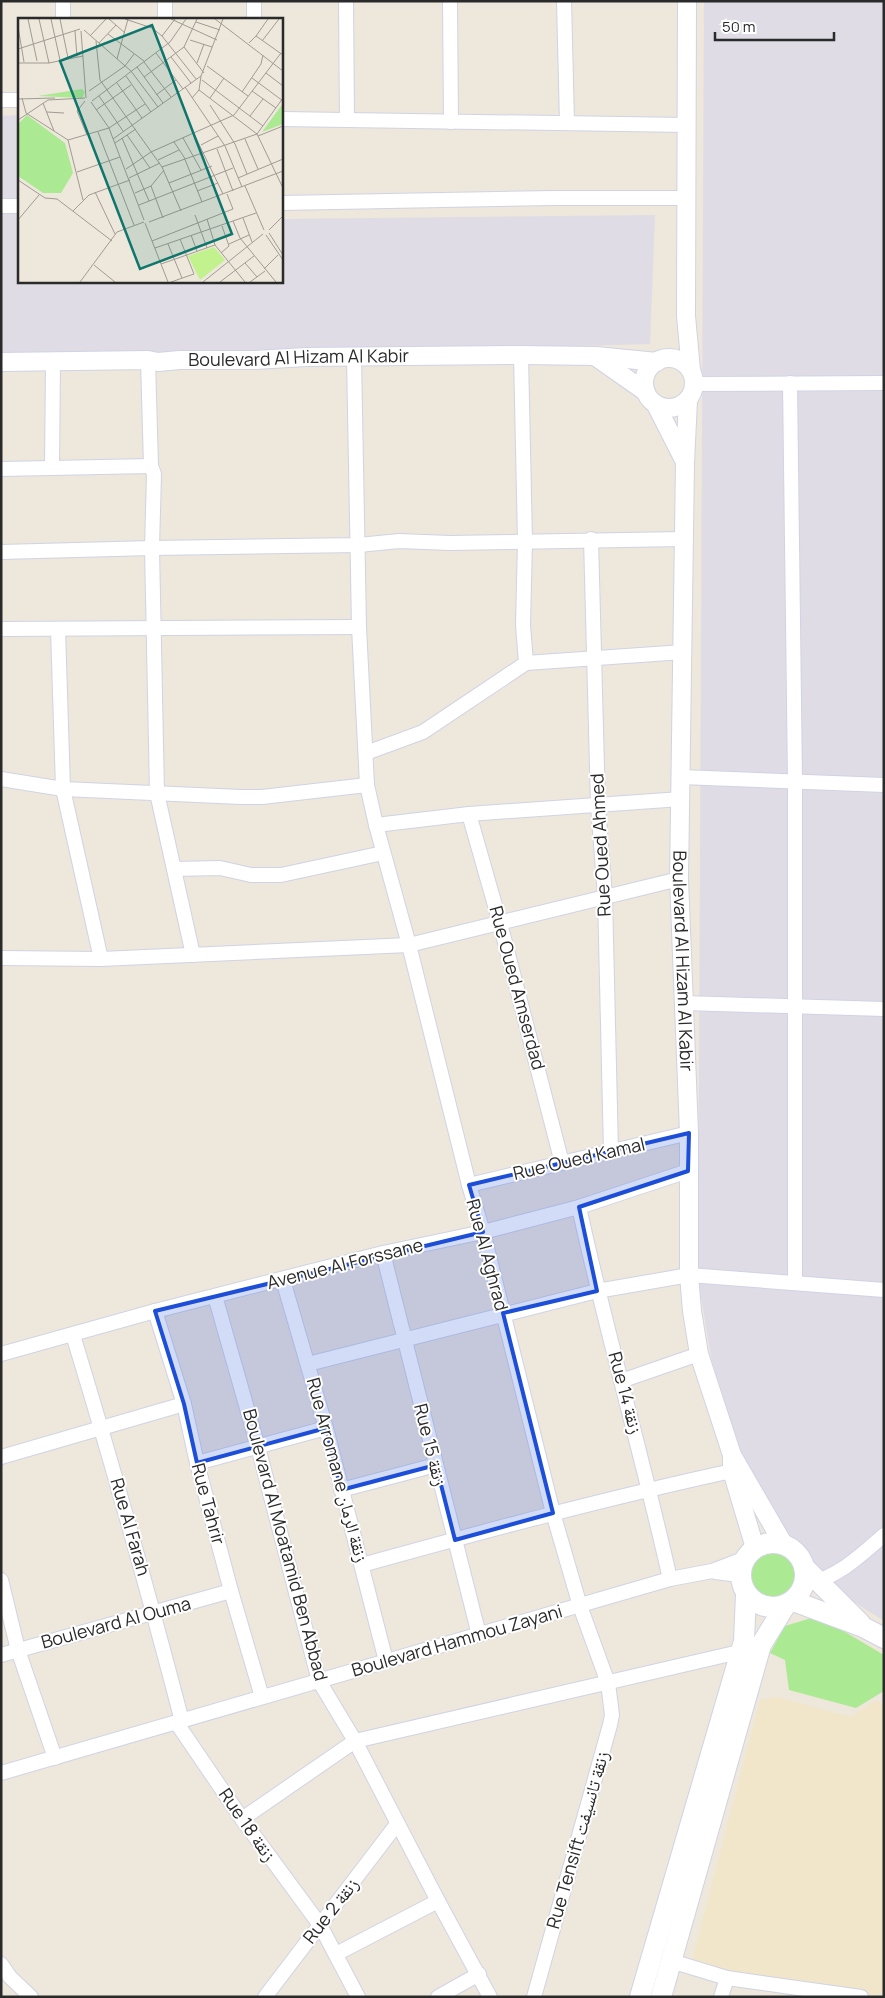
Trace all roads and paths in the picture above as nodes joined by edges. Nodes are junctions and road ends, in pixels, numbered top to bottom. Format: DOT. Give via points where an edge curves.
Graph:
graph roads {
  1 [pos="63,1"];
  2 [pos="165,1"];
  3 [pos="254,1"];
  4 [pos="346,1"];
  5 [pos="450,1"];
  6 [pos="564,1"];
  7 [pos="687,1"];
  8 [pos="62,18"];
  9 [pos="165,18"];
  10 [pos="254,18"];
  11 [pos="1,100"];
  12 [pos="18,100"];
  13 [pos="282,119"];
  14 [pos="347,120"];
  15 [pos="451,122"];
  16 [pos="567,123"];
  17 [pos="686,125"];
  18 [pos="686,198"];
  19 [pos="282,203"];
  20 [pos="1,206"];
  21 [pos="18,206"];
  22 [pos="686,316"];
  23 [pos="521,355"];
  24 [pos="596,356"];
  25 [pos="354,357"];
  26 [pos="148,360"];
  27 [pos="661,360"];
  28 [pos="1,362"];
  29 [pos="53,362"];
  30 [pos="790,383"];
  31 [pos="884,383"];
  32 [pos="691,385"];
  33 [pos="651,398"];
  34 [pos="685,463"];
  35 [pos="151,466"];
  36 [pos="52,467"];
  37 [pos="1,469"];
  38 [pos="591,539"];
  39 [pos="683,539"];
  40 [pos="525,541"];
  41 [pos="359,546"];
  42 [pos="152,548"];
  43 [pos="1,552"];
  44 [pos="359,627"];
  45 [pos="154,628"];
  46 [pos="1,629"];
  47 [pos="58,629"];
  48 [pos="682,652"];
  49 [pos="593,657"];
  50 [pos="526,662"];
  51 [pos="366,754"];
  52 [pos="681,777"];
  53 [pos="1,779"];
  54 [pos="795,781"];
  55 [pos="367,785"];
  56 [pos="884,785"];
  57 [pos="63,789"];
  58 [pos="157,794"];
  59 [pos="681,799"];
  60 [pos="598,806"];
  61 [pos="469,814"];
  62 [pos="376,825"];
  63 [pos="383,853"];
  64 [pos="174,870"];
  65 [pos="679,879"];
  66 [pos="605,897"];
  67 [pos="500,922"];
  68 [pos="409,945"];
  69 [pos="192,955"];
  70 [pos="1,958"];
  71 [pos="101,959"];
  72 [pos="684,1003"];
  73 [pos="795,1006"];
  74 [pos="884,1009"];
  75 [pos="689,1133"];
  76 [pos="611,1151"];
  77 [pos="562,1163"];
  78 [pos="688,1171"];
  79 [pos="469,1185"];
  80 [pos="579,1207"];
  81 [pos="483,1232"];
  82 [pos="383,1254"];
  83 [pos="689,1275"];
  84 [pos="283,1280"];
  85 [pos="795,1283"];
  86 [pos="884,1290"];
  87 [pos="598,1291"];
  88 [pos="215,1296"];
  89 [pos="154,1311"];
  90 [pos="503,1313"];
  91 [pos="73,1335"];
  92 [pos="403,1339"];
  93 [pos="1,1354"];
  94 [pos="699,1354"];
  95 [pos="308,1364"];
  96 [pos="622,1381"];
  97 [pos="184,1404"];
  98 [pos="101,1428"];
  99 [pos="326,1428"];
  100 [pos="258,1447"];
  101 [pos="1,1457"];
  102 [pos="197,1463"];
  103 [pos="436,1465"];
  104 [pos="737,1467"];
  105 [pos="650,1489"];
  106 [pos="341,1490"];
  107 [pos="553,1513"];
  108 [pos="884,1535"];
  109 [pos="454,1540"];
  110 [pos="784,1545"];
  111 [pos="747,1560"];
  112 [pos="362,1565"];
  113 [pos="670,1579"];
  114 [pos="1,1580"];
  115 [pos="801,1588"];
  116 [pos="231,1591"];
  117 [pos="746,1594"];
  118 [pos="580,1606"];
  119 [pos="154,1613"];
  120 [pos="863,1626"];
  121 [pos="479,1636"];
  122 [pos="884,1638"];
  123 [pos="18,1650"];
  124 [pos="739,1652"];
  125 [pos="1,1655"];
  126 [pos="386,1661"];
  127 [pos="319,1681"];
  128 [pos="608,1683"];
  129 [pos="262,1697"];
  130 [pos="179,1722"];
  131 [pos="355,1741"];
  132 [pos="55,1758"];
  133 [pos="1,1773"];
  134 [pos="242,1819"];
  135 [pos="397,1824"];
  136 [pos="438,1901"];
  137 [pos="320,1925"];
  138 [pos="336,1954"];
  139 [pos="671,1961"];
  140 [pos="1,1964"];
  141 [pos="479,1974"];
  142 [pos="727,1978"];
  143 [pos="5,1980"];
  144 [pos="803,1993"];
  145 [pos="31,1997"];
  146 [pos="265,1997"];
  147 [pos="358,1997"];
  148 [pos="438,1997"];
  149 [pos="490,1997"];
  150 [pos="534,1997"];
  151 [pos="640,1997"];
  152 [pos="660,1997"];
  153 [pos="721,1997"];
  154 [pos="861,1997"];
  1 -- 8 [label="street"];
  2 -- 9 [label="street"];
  3 -- 10 [label="street"];
  4 -- 14 [label="street"];
  5 -- 15 [label="street"];
  6 -- 16 [label="street"];
  7 -- 17 [label="street"];
  11 -- 12 [label="street"];
  13 -- 14 [label="street"];
  14 -- 15 [label="street"];
  15 -- 16 [label="street"];
  16 -- 17 [label="street"];
  17 -- 18 [label="street"];
  18 -- 19 [label="street"];
  18 -- 22 [label="street"];
  20 -- 21 [label="street"];
  22 -- 27 [label="street" via="674,348"];
  22 -- 32 [label="street, Boulevard Al Hizam Al Kabir"];
  23 -- 24 [label="street, Boulevard Al Hizam Al Kabir"];
  23 -- 25 [label="street, Boulevard Al Hizam Al Kabir"];
  23 -- 40 [label="street"];
  24 -- 27 [label="street, Boulevard Al Hizam Al Kabir"];
  24 -- 33 [label="street, Boulevard Al Hizam Al Kabir"];
  25 -- 26 [label="street, Boulevard Al Hizam Al Kabir"];
  25 -- 41 [label="street, Rue Al Aghrad"];
  26 -- 29 [label="street, Boulevard Al Hizam Al Kabir"];
  26 -- 35 [label="street"];
  27 -- 32 [label="street" via="682,362"];
  27 -- 33 [label="street" via="650,367 646,375 644,383"];
  28 -- 29 [label="street, Boulevard Al Hizam Al Kabir"];
  29 -- 36 [label="street"];
  30 -- 31 [label="street"];
  30 -- 32 [label="street"];
  30 -- 54 [label="street"];
  32 -- 33 [label="street" via="682,405 673,408 665,408"];
  32 -- 34 [label="street, Boulevard Al Hizam Al Kabir"];
  33 -- 34 [label="street, Boulevard Al Hizam Al Kabir"];
  34 -- 39 [label="street, Boulevard Al Hizam Al Kabir"];
  35 -- 36 [label="street"];
  35 -- 42 [label="street" via="154,474"];
  36 -- 37 [label="street"];
  38 -- 39 [label="street"];
  38 -- 40 [label="street"];
  38 -- 49 [label="street, Rue Oued Ahmed"];
  39 -- 48 [label="street, Boulevard Al Hizam Al Kabir"];
  40 -- 41 [label="street" via="450,543 399,540"];
  40 -- 50 [label="street" via="522,626"];
  41 -- 42 [label="street"];
  41 -- 44 [label="street, Rue Al Aghrad"];
  42 -- 43 [label="street"];
  42 -- 45 [label="street"];
  44 -- 45 [label="street"];
  44 -- 51 [label="street, Rue Al Aghrad"];
  45 -- 47 [label="street"];
  45 -- 58 [label="street"];
  46 -- 47 [label="street"];
  47 -- 57 [label="street"];
  48 -- 49 [label="street"];
  48 -- 52 [label="street, Boulevard Al Hizam Al Kabir"];
  49 -- 50 [label="street"];
  49 -- 60 [label="street, Rue Oued Ahmed"];
  50 -- 51 [label="street" via="423,732"];
  51 -- 55 [label="street, Rue Al Aghrad"];
  52 -- 54 [label="street"];
  52 -- 59 [label="street, Boulevard Al Hizam Al Kabir"];
  53 -- 57 [label="street"];
  54 -- 56 [label="street"];
  54 -- 73 [label="street"];
  55 -- 58 [label="street" via="262,797"];
  55 -- 62 [label="street, Rue Al Aghrad"];
  57 -- 58 [label="street"];
  57 -- 71 [label="street"];
  58 -- 64 [label="street"];
  59 -- 60 [label="street"];
  59 -- 65 [label="street, Boulevard Al Hizam Al Kabir"];
  60 -- 61 [label="street"];
  60 -- 66 [label="street, Rue Oued Ahmed"];
  61 -- 62 [label="street"];
  61 -- 67 [label="street, Rue Oued Amserdad"];
  62 -- 63 [label="street, Rue Al Aghrad"];
  63 -- 64 [label="street" via="281,875 251,875 220,868"];
  63 -- 68 [label="street, Rue Al Aghrad"];
  64 -- 69 [label="street"];
  65 -- 66 [label="street"];
  65 -- 72 [label="street, Boulevard Al Hizam Al Kabir"];
  66 -- 67 [label="street"];
  66 -- 76 [label="street, Rue Oued Ahmed"];
  67 -- 68 [label="street"];
  67 -- 77 [label="street, Rue Oued Amserdad"];
  68 -- 69 [label="street"];
  68 -- 79 [label="street, Rue Al Aghrad"];
  69 -- 71 [label="street"];
  70 -- 71 [label="street"];
  72 -- 73 [label="street"];
  72 -- 75 [label="street, Boulevard Al Hizam Al Kabir"];
  73 -- 74 [label="street"];
  73 -- 85 [label="street"];
  75 -- 76 [label="street, Rue Oued Kamal"];
  75 -- 78 [label="street, Boulevard Al Hizam Al Kabir"];
  76 -- 77 [label="street, Rue Oued Kamal"];
  77 -- 79 [label="street, Rue Oued Kamal"];
  78 -- 80 [label="street, Avenue Al Forssane"];
  78 -- 83 [label="street, Boulevard Al Hizam Al Kabir"];
  79 -- 81 [label="street, Rue Al Aghrad"];
  80 -- 81 [label="street, Avenue Al Forssane"];
  80 -- 87 [label="street, Rue 14 زنقة"];
  81 -- 82 [label="street, Avenue Al Forssane"];
  81 -- 90 [label="street, Rue Al Aghrad"];
  82 -- 84 [label="street, Avenue Al Forssane"];
  82 -- 92 [label="street, Rue 15 زنقة"];
  83 -- 85 [label="street"];
  83 -- 87 [label="street"];
  83 -- 94 [label="street, Boulevard Al Hizam Al Kabir"];
  84 -- 88 [label="street, Avenue Al Forssane"];
  84 -- 95 [label="street, Rue Arromane زنقة الرمان"];
  85 -- 86 [label="street"];
  87 -- 90 [label="street"];
  87 -- 96 [label="street, Rue 14 زنقة"];
  88 -- 89 [label="street, Avenue Al Forssane"];
  88 -- 100 [label="street, Boulevard Al Moatamid Ben Abbad"];
  89 -- 91 [label="street, Avenue Al Forssane"];
  89 -- 97 [label="street, Rue Tahrir"];
  90 -- 92 [label="street"];
  90 -- 107 [label="street, Rue Al Aghrad"];
  91 -- 93 [label="street, Avenue Al Forssane"];
  91 -- 98 [label="street, Rue Al Farah"];
  92 -- 95 [label="street"];
  92 -- 103 [label="street, Rue 15 زنقة"];
  94 -- 96 [label="street"];
  94 -- 104 [label="street, Boulevard Al Hizam Al Kabir"];
  95 -- 99 [label="street, Rue Arromane زنقة الرمان"];
  96 -- 105 [label="street, Rue 14 زنقة"];
  97 -- 98 [label="street"];
  97 -- 102 [label="street, Rue Tahrir"];
  98 -- 101 [label="street"];
  98 -- 119 [label="street, Rue Al Farah"];
  99 -- 100 [label="street"];
  99 -- 106 [label="street, Rue Arromane زنقة الرمان"];
  100 -- 102 [label="street"];
  100 -- 127 [label="street, Boulevard Al Moatamid Ben Abbad"];
  102 -- 116 [label="street, Rue Tahrir"];
  103 -- 106 [label="street"];
  103 -- 109 [label="street, Rue 15 زنقة"];
  104 -- 105 [label="street"];
  104 -- 110 [label="street, Boulevard Al Hizam Al Kabir"];
  104 -- 111 [label="street, Boulevard Al Hizam Al Kabir"];
  105 -- 107 [label="street"];
  105 -- 113 [label="street, Rue 14 زنقة"];
  106 -- 112 [label="street, Rue Arromane زنقة الرمان"];
  107 -- 109 [label="street"];
  107 -- 118 [label="street, Rue Al Aghrad"];
  108 -- 115 [label="street" via="846,1568"];
  109 -- 112 [label="street"];
  109 -- 121 [label="street, Rue 15 زنقة"];
  110 -- 111 [label="main road" via="769,1543"];
  110 -- 115 [label="main road" via="797,1553"];
  111 -- 113 [label="street, Boulevard Hammou Zayani"];
  111 -- 117 [label="main road" via="742,1585"];
  112 -- 126 [label="street, Rue Arromane زنقة الرمان"];
  113 -- 118 [label="street, Boulevard Hammou Zayani"];
  114 -- 123 [label="street"];
  115 -- 117 [label="main road" via="774,1608 754,1602"];
  115 -- 120 [label="main road"];
  115 -- 120 [label="main road"];
  115 -- 139 [label="main road" via="761,1645"];
  116 -- 119 [label="street, Boulevard Al Ouma"];
  116 -- 129 [label="street, Rue Tahrir"];
  117 -- 124 [label="main road" via="744,1640"];
  118 -- 121 [label="street, Boulevard Hammou Zayani"];
  118 -- 128 [label="street, Rue Al Aghrad"];
  119 -- 123 [label="street, Boulevard Al Ouma"];
  119 -- 130 [label="street, Rue Al Farah"];
  120 -- 122 [label="main road"];
  121 -- 126 [label="street, Boulevard Hammou Zayani"];
  123 -- 125 [label="street, Boulevard Al Ouma"];
  123 -- 132 [label="street"];
  124 -- 128 [label="street"];
  124 -- 151 [label="main road"];
  126 -- 127 [label="street, Boulevard Hammou Zayani"];
  127 -- 129 [label="street, Boulevard Hammou Zayani"];
  127 -- 131 [label="street, Boulevard Al Moatamid Ben Abbad"];
  128 -- 131 [label="street"];
  128 -- 150 [label="street, Rue Tensift زنقة تانسيفت" via="610,1725"];
  129 -- 130 [label="street, Boulevard Hammou Zayani"];
  130 -- 132 [label="street, Boulevard Hammou Zayani"];
  130 -- 134 [label="street, Rue 18 زنقة"];
  131 -- 134 [label="street"];
  131 -- 135 [label="street, Boulevard Al Moatamid Ben Abbad"];
  132 -- 133 [label="street, Boulevard Hammou Zayani"];
  134 -- 137 [label="street, Rue 18 زنقة"];
  135 -- 136 [label="street, Boulevard Al Moatamid Ben Abbad"];
  135 -- 137 [label="street, Rue 2 زنقة"];
  136 -- 138 [label="street"];
  136 -- 141 [label="street, Boulevard Al Moatamid Ben Abbad"];
  137 -- 138 [label="street, Rue 18 زنقة"];
  137 -- 146 [label="street, Rue 2 زنقة"];
  138 -- 147 [label="street, Rue 18 زنقة"];
  139 -- 142 [label="street"];
  139 -- 152 [label="main road"];
  140 -- 143 [label="street"];
  141 -- 148 [label="street"];
  141 -- 149 [label="street, Boulevard Al Moatamid Ben Abbad"];
  142 -- 144 [label="street"];
  142 -- 153 [label="street"];
  143 -- 145 [label="street"];
  144 -- 154 [label="street"];
}
